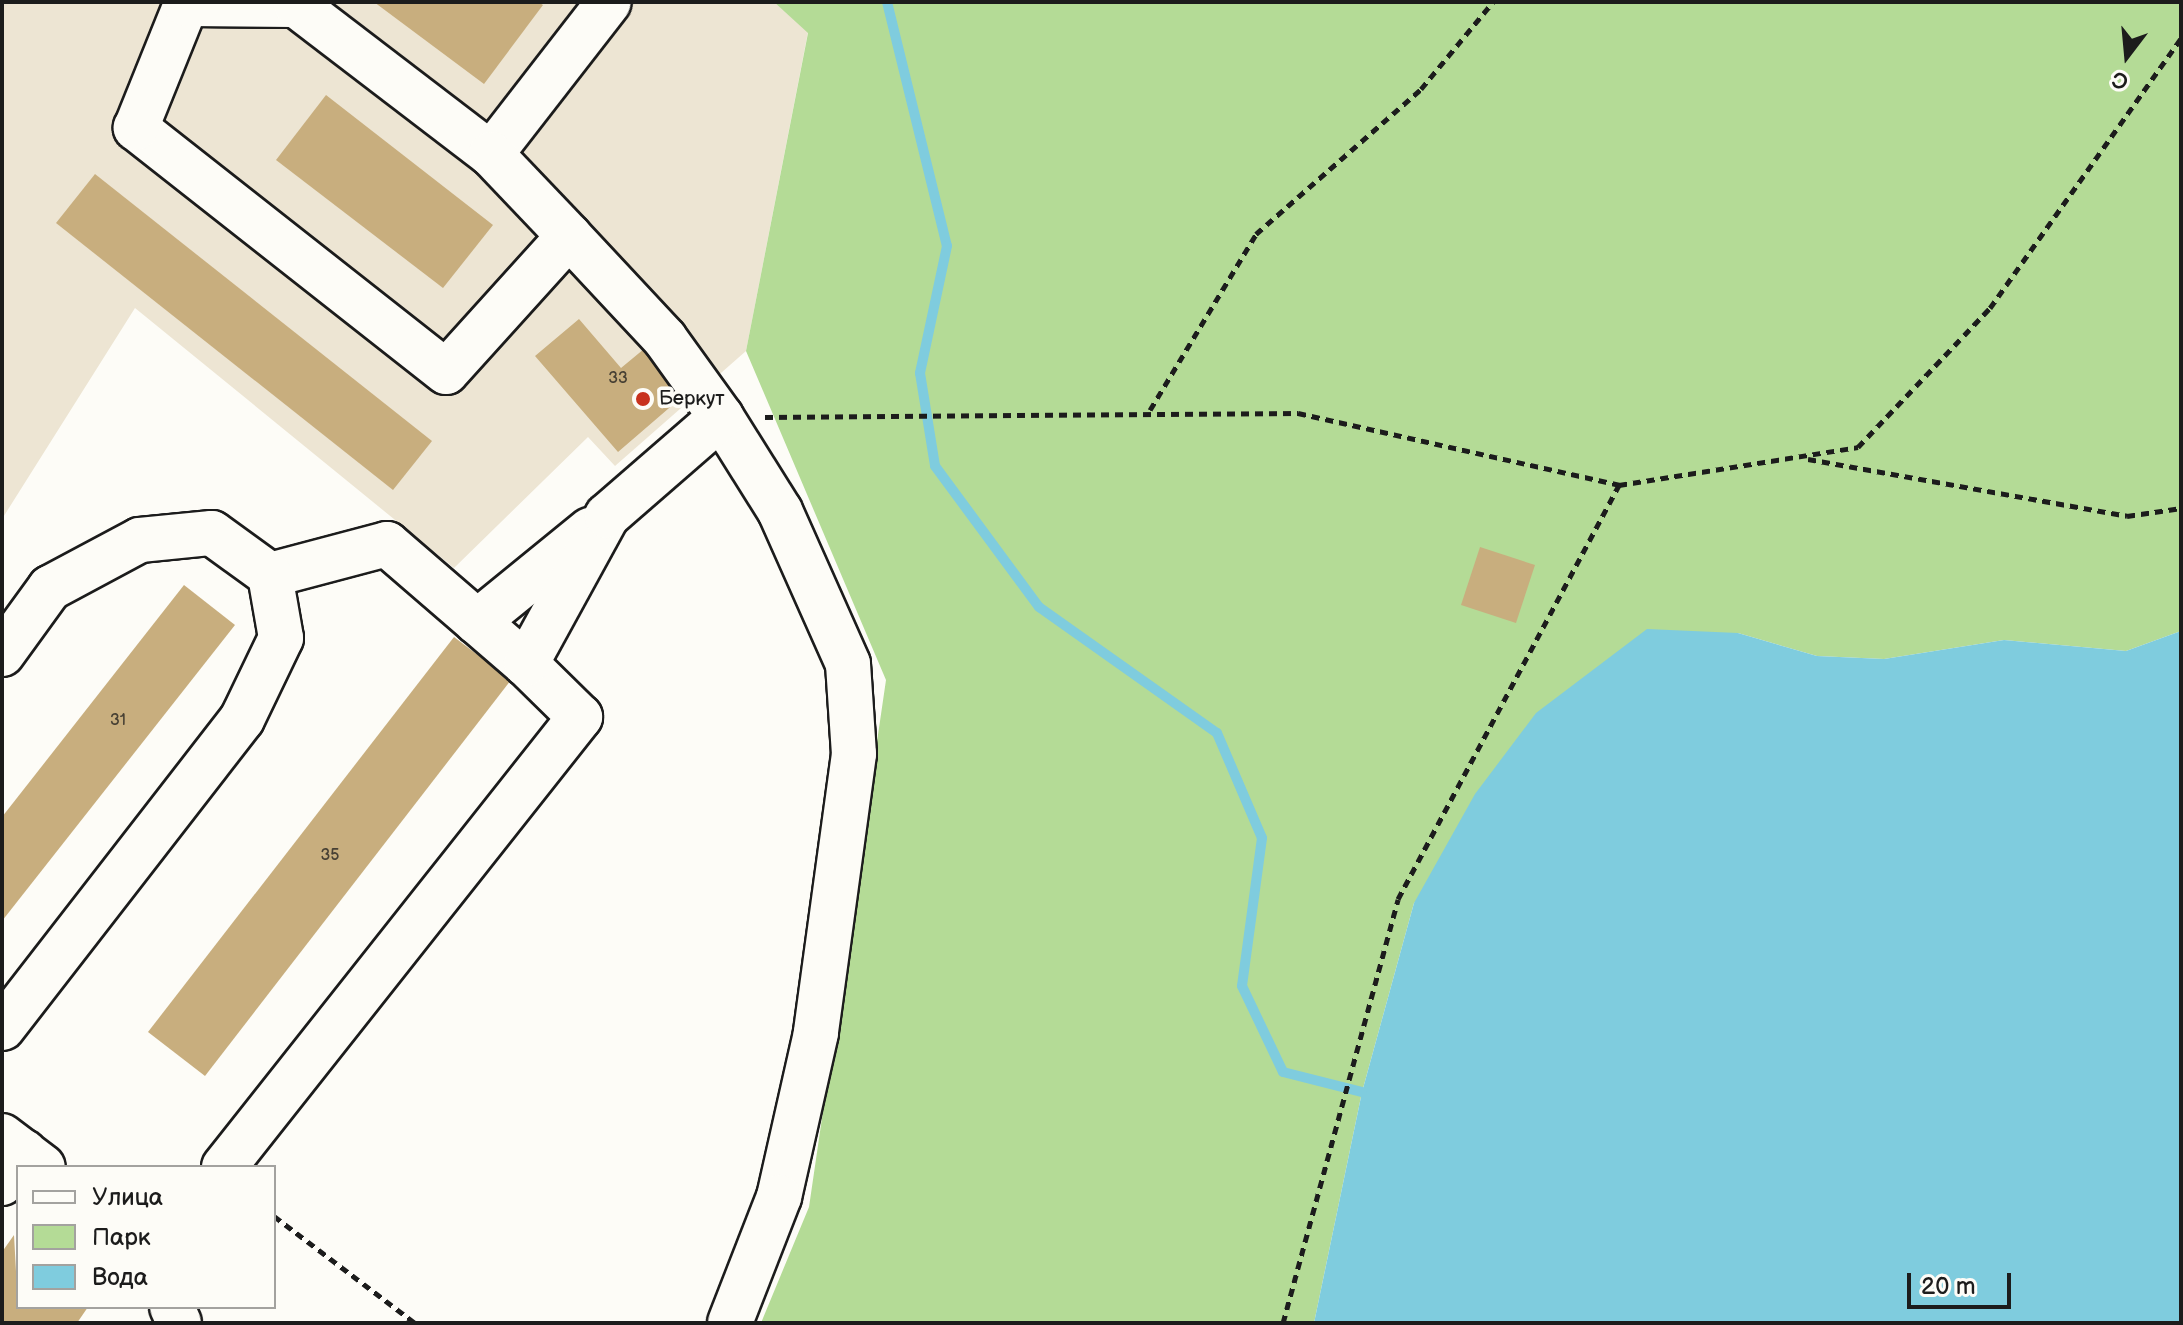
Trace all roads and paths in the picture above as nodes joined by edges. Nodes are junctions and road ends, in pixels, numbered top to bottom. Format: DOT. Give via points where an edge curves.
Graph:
graph roads {
  1 [pos="609,2"];
  2 [pos="1493,2"];
  3 [pos="296,3"];
  4 [pos="2181,38"];
  5 [pos="491,154"];
  6 [pos="569,236"];
  7 [pos="1150,411"];
  8 [pos="721,417"];
  9 [pos="1804,459"];
  10 [pos="1619,485"];
  11 [pos="2181,508"];
  12 [pos="607,516"];
  13 [pos="270,575"];
  14 [pos="477,622"];
  15 [pos="2,654"];
  16 [pos="526,664"];
  17 [pos="2,1028"];
  18 [pos="226,1165"];
  19 [pos="276,1218"];
  20 [pos="415,1323"];
  21 [pos="730,1323"];
  22 [pos="1283,1323"];
  1 -- 5 [label="street"];
  2 -- 7 [label="path" via="1421,89 1256,234"];
  3 -- 5 [label="street"];
  3 -- 6 [label="street" via="186,4 136,128 446,372"];
  4 -- 9 [label="path" via="1990,308 1858,447"];
  5 -- 6 [label="street"];
  6 -- 8 [label="street" via="665,339"];
  7 -- 8 [label="path"];
  7 -- 10 [label="path" via="1298,413"];
  8 -- 12 [label="street"];
  8 -- 21 [label="street" via="780,511 848,664 854,754 816,1033 779,1197"];
  9 -- 10 [label="path"];
  9 -- 11 [label="path" via="2127,516"];
  10 -- 22 [label="path" via="1398,899"];
  12 -- 14 [label="street"];
  12 -- 16 [label="street"];
  13 -- 14 [label="street" via="387,544"];
  13 -- 15 [label="street" via="212,533 140,540 50,588"];
  13 -- 17 [label="street" via="281,638 242,719"];
  14 -- 16 [label="street"];
  16 -- 18 [label="street" via="580,717"];
  19 -- 20 [label="path"];
}
